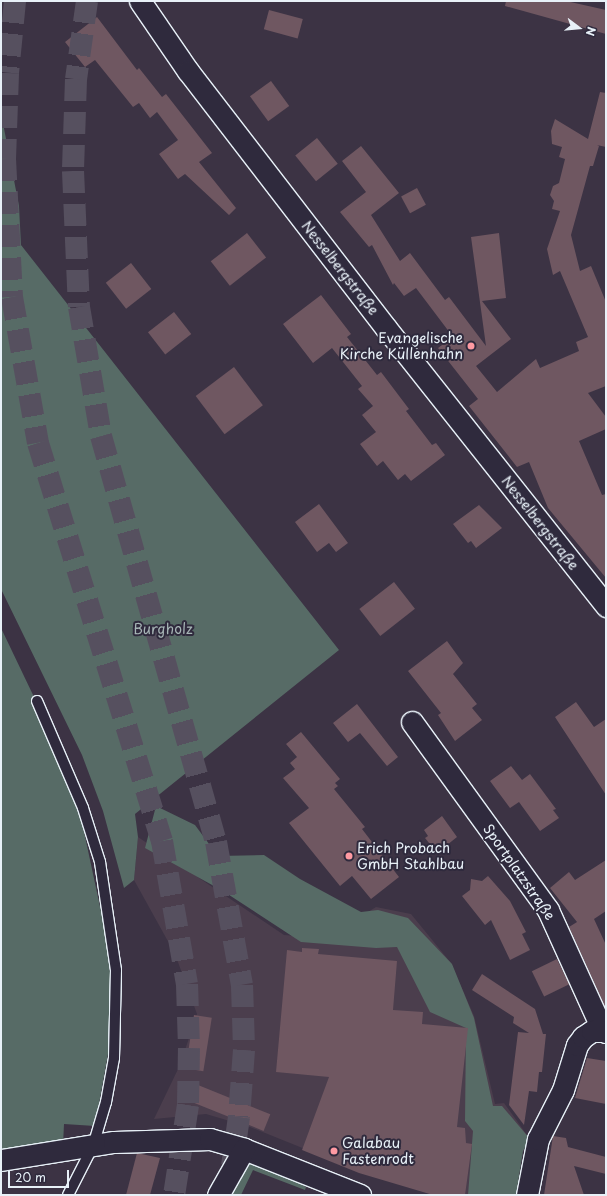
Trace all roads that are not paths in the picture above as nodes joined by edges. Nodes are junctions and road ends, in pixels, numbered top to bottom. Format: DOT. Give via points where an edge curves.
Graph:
graph roads {
  1 [pos="140,1"];
  2 [pos="606,606"];
  3 [pos="37,701"];
  4 [pos="412,722"];
  5 [pos="604,1031"];
  6 [pos="93,1146"];
  7 [pos="244,1149"];
  8 [pos="1,1160"];
  9 [pos="68,1195"];
  10 [pos="218,1195"];
  11 [pos="360,1195"];
  12 [pos="527,1195"];
  1 -- 2 [label="street, Nesselbergstraße" via="188,71 381,322"];
  3 -- 6 [label="lane" via="80,801 100,862 116,970 114,1058 106,1102"];
  4 -- 5 [label="street, Sportplatzstraße" via="548,910"];
  5 -- 12 [label="street" via="592,1031 577,1045 563,1090 538,1139"];
  6 -- 7 [label="street" via="148,1139 210,1139"];
  6 -- 8 [label="street"];
  6 -- 9 [label="lane"];
  7 -- 10 [label="street"];
  7 -- 11 [label="street"];
}
